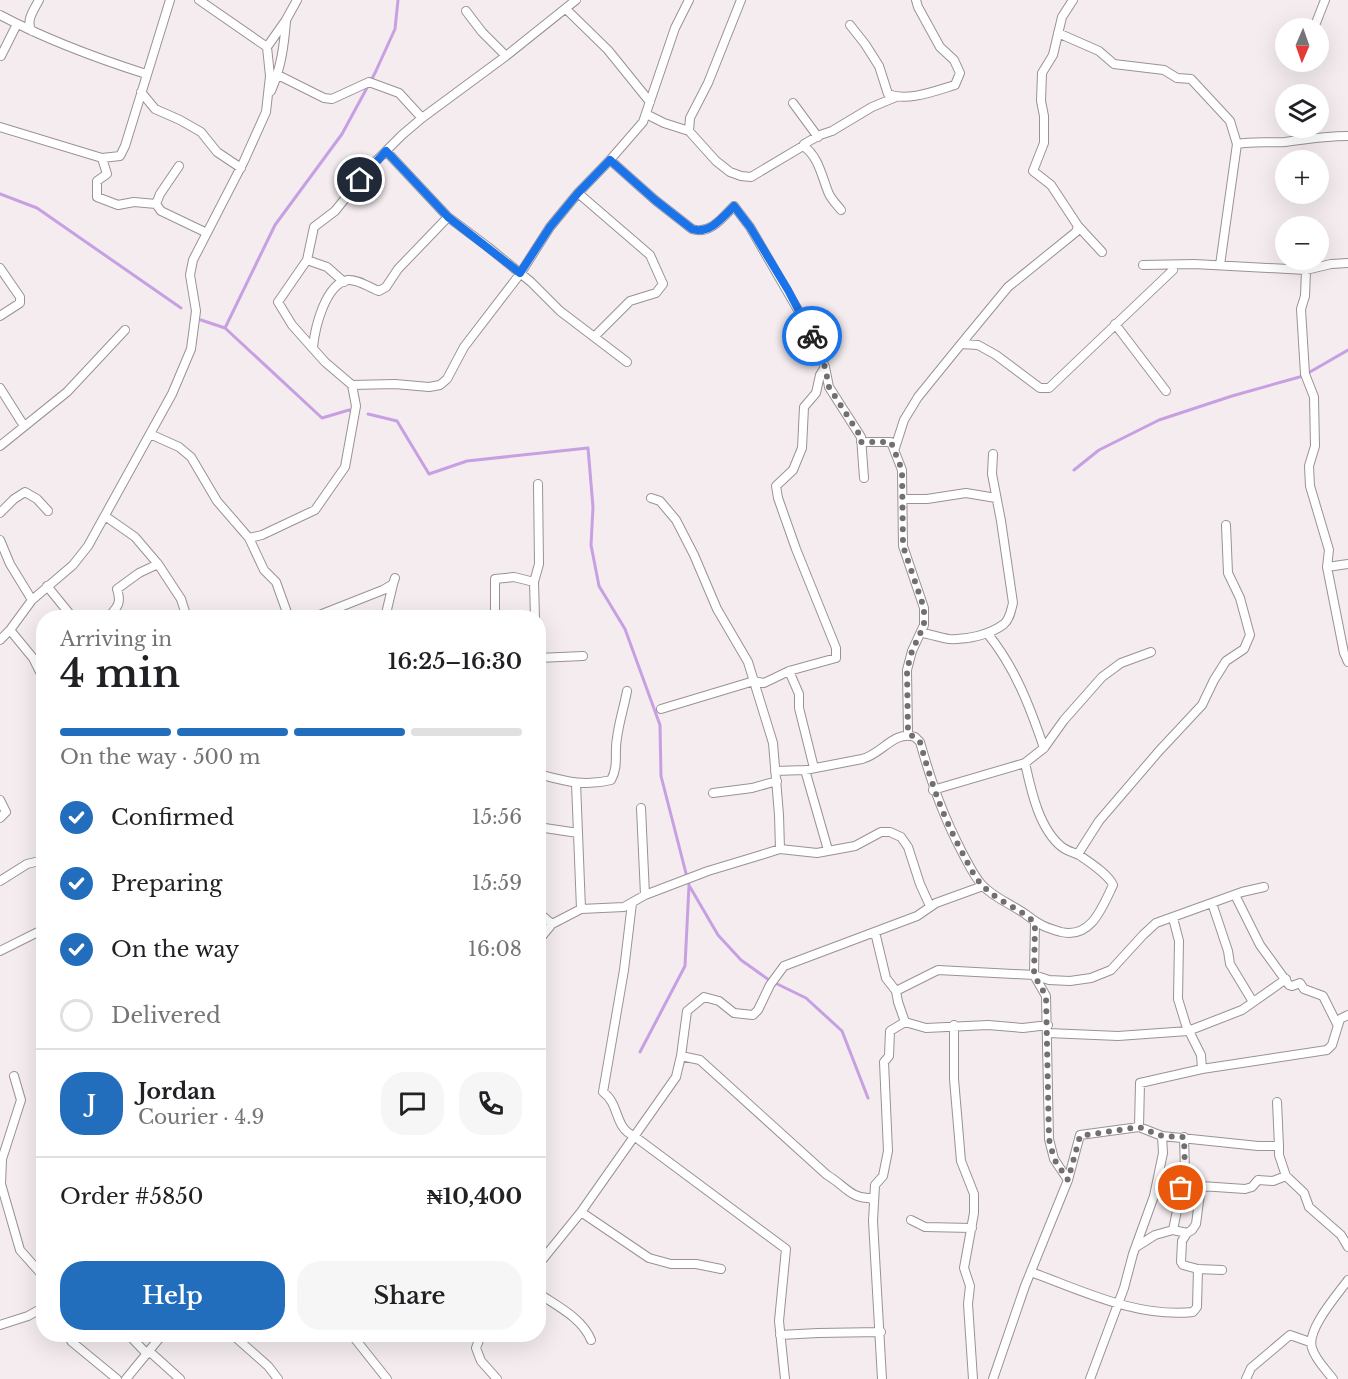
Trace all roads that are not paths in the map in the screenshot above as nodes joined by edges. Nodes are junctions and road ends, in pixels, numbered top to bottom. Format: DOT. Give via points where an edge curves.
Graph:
graph roads {
  1 [pos="39,0"];
  2 [pos="170,0"];
  3 [pos="199,0"];
  4 [pos="297,0"];
  5 [pos="576,0"];
  6 [pos="688,0"];
  7 [pos="741,0"];
  8 [pos="916,0"];
  9 [pos="1073,0"];
  10 [pos="1325,0"];
  11 [pos="566,9"];
  12 [pos="466,11"];
  13 [pos="0,15"];
  14 [pos="1318,18"];
  15 [pos="286,20"];
  16 [pos="17,24"];
  17 [pos="849,25"];
  18 [pos="33,32"];
  19 [pos="1058,33"];
  20 [pos="267,47"];
  21 [pos="1,56"];
  22 [pos="506,56"];
  23 [pos="146,74"];
  24 [pos="278,75"];
  25 [pos="141,92"];
  26 [pos="269,94"];
  27 [pos="896,97"];
  28 [pos="650,102"];
  29 [pos="792,103"];
  30 [pos="646,114"];
  31 [pos="422,118"];
  32 [pos="0,128"];
  33 [pos="689,131"];
  34 [pos="818,136"];
  35 [pos="1348,136"];
  36 [pos="1237,144"];
  37 [pos="803,146"];
  38 [pos="386,151"];
  39 [pos="102,158"];
  40 [pos="610,160"];
  41 [pos="179,166"];
  42 [pos="241,168"];
  43 [pos="578,193"];
  44 [pos="156,204"];
  45 [pos="841,210"];
  46 [pos="448,217"];
  47 [pos="1078,226"];
  48 [pos="207,233"];
  49 [pos="1102,252"];
  50 [pos="307,260"];
  51 [pos="1348,263"];
  52 [pos="1329,264"];
  53 [pos="1143,265"];
  54 [pos="1220,265"];
  55 [pos="0,268"];
  56 [pos="1275,268"];
  57 [pos="1173,270"];
  58 [pos="1306,270"];
  59 [pos="520,273"];
  60 [pos="344,282"];
  61 [pos="0,316"];
  62 [pos="1115,324"];
  63 [pos="125,330"];
  64 [pos="594,337"];
  65 [pos="961,344"];
  66 [pos="312,347"];
  67 [pos="627,362"];
  68 [pos="825,367"];
  69 [pos="352,385"];
  70 [pos="0,388"];
  71 [pos="1166,391"];
  72 [pos="24,426"];
  73 [pos="150,434"];
  74 [pos="861,442"];
  75 [pos="0,446"];
  76 [pos="895,448"];
  77 [pos="993,454"];
  78 [pos="864,478"];
  79 [pos="538,484"];
  80 [pos="651,498"];
  81 [pos="996,498"];
  82 [pos="903,499"];
  83 [pos="48,511"];
  84 [pos="0,513"];
  85 [pos="105,516"];
  86 [pos="1227,525"];
  87 [pos="249,538"];
  88 [pos="0,540"];
  89 [pos="158,564"];
  90 [pos="1348,564"];
  91 [pos="1327,567"];
  92 [pos="534,582"];
  93 [pos="47,586"];
  94 [pos="32,600"];
  95 [pos="66,610"];
  96 [pos="115,610"];
  97 [pos="184,610"];
  98 [pos="286,610"];
  99 [pos="332,610"];
  100 [pos="387,610"];
  101 [pos="495,610"];
  102 [pos="535,610"];
  103 [pos="10,630"];
  104 [pos="921,633"];
  105 [pos="987,633"];
  106 [pos="0,640"];
  107 [pos="1151,652"];
  108 [pos="584,656"];
  109 [pos="546,658"];
  110 [pos="1348,662"];
  111 [pos="36,664"];
  112 [pos="789,671"];
  113 [pos="754,681"];
  114 [pos="627,691"];
  115 [pos="661,709"];
  116 [pos="908,734"];
  117 [pos="1044,748"];
  118 [pos="1025,763"];
  119 [pos="809,769"];
  120 [pos="775,771"];
  121 [pos="546,776"];
  122 [pos="777,781"];
  123 [pos="576,783"];
  124 [pos="933,790"];
  125 [pos="713,793"];
  126 [pos="0,800"];
  127 [pos="641,808"];
  128 [pos="0,818"];
  129 [pos="546,828"];
  130 [pos="578,832"];
  131 [pos="780,849"];
  132 [pos="828,850"];
  133 [pos="1078,854"];
  134 [pos="36,862"];
  135 [pos="0,881"];
  136 [pos="983,886"];
  137 [pos="1264,887"];
  138 [pos="645,895"];
  139 [pos="1235,895"];
  140 [pos="632,903"];
  141 [pos="1212,903"];
  142 [pos="930,906"];
  143 [pos="582,909"];
  144 [pos="1173,918"];
  145 [pos="546,919"];
  146 [pos="1035,923"];
  147 [pos="552,924"];
  148 [pos="546,931"];
  149 [pos="875,932"];
  150 [pos="36,933"];
  151 [pos="0,951"];
  152 [pos="1034,975"];
  153 [pos="1286,979"];
  154 [pos="896,991"];
  155 [pos="1254,1002"];
  156 [pos="1348,1015"];
  157 [pos="905,1022"];
  158 [pos="1337,1024"];
  159 [pos="954,1025"];
  160 [pos="1048,1029"];
  161 [pos="1188,1030"];
  162 [pos="681,1056"];
  163 [pos="1202,1069"];
  164 [pos="14,1076"];
  165 [pos="1277,1102"];
  166 [pos="1139,1127"];
  167 [pos="634,1136"];
  168 [pos="1162,1136"];
  169 [pos="1184,1137"];
  170 [pos="1280,1146"];
  171 [pos="1,1159"];
  172 [pos="1286,1176"];
  173 [pos="1068,1180"];
  174 [pos="874,1201"];
  175 [pos="581,1212"];
  176 [pos="911,1220"];
  177 [pos="972,1228"];
  178 [pos="1173,1230"];
  179 [pos="1187,1233"];
  180 [pos="1136,1247"];
  181 [pos="1348,1247"];
  182 [pos="546,1255"];
  183 [pos="36,1269"];
  184 [pos="722,1269"];
  185 [pos="1198,1269"];
  186 [pos="1222,1270"];
  187 [pos="1031,1272"];
  188 [pos="1348,1280"];
  189 [pos="546,1299"];
  190 [pos="1118,1304"];
  191 [pos="36,1312"];
  192 [pos="0,1325"];
  193 [pos="881,1332"];
  194 [pos="780,1335"];
  195 [pos="591,1340"];
  196 [pos="72,1342"];
  197 [pos="136,1342"];
  198 [pos="157,1342"];
  199 [pos="241,1342"];
  200 [pos="358,1342"];
  201 [pos="478,1342"];
  202 [pos="1310,1342"];
  203 [pos="148,1353"];
  204 [pos="117,1379"];
  205 [pos="126,1379"];
  206 [pos="180,1379"];
  207 [pos="278,1379"];
  208 [pos="387,1379"];
  209 [pos="497,1379"];
  210 [pos="785,1379"];
  211 [pos="882,1379"];
  212 [pos="973,1379"];
  213 [pos="993,1379"];
  214 [pos="1090,1379"];
  215 [pos="1246,1379"];
  216 [pos="1333,1379"];
  1 -- 18 [label="street" via="29,20"];
  2 -- 23 [label="street"];
  3 -- 20 [label="street"];
  4 -- 15 [label="street"];
  5 -- 11 [label="street"];
  6 -- 28 [label="street"];
  7 -- 33 [label="street" via="690,118"];
  8 -- 27 [label="street" via="940,47 954,60 960,73 955,85"];
  9 -- 19 [label="street"];
  10 -- 14 [label="street"];
  11 -- 22 [label="street"];
  11 -- 28 [label="street" via="608,50"];
  12 -- 22 [label="street"];
  13 -- 16 [label="street"];
  15 -- 20 [label="street"];
  15 -- 24 [label="street"];
  16 -- 18 [label="street"];
  16 -- 21 [label="street"];
  17 -- 27 [label="street" via="879,66 888,94"];
  18 -- 23 [label="street"];
  19 -- 36 [label="street" via="1099,51 1114,64 1164,70 1177,78 1191,79 1230,121"];
  19 -- 47 [label="street" via="1053,55 1042,73 1044,142 1033,171 1051,185"];
  20 -- 26 [label="street"];
  22 -- 31 [label="street"];
  23 -- 25 [label="street"];
  24 -- 26 [label="street"];
  24 -- 31 [label="street" via="324,99 369,82 399,93"];
  25 -- 39 [label="street" via="120,156"];
  25 -- 42 [label="street" via="155,109 201,132 217,152"];
  26 -- 42 [label="street" via="266,112"];
  27 -- 34 [label="street"];
  28 -- 30 [label="street"];
  29 -- 34 [label="street"];
  30 -- 33 [label="street"];
  30 -- 40 [label="street"];
  31 -- 38 [label="street"];
  32 -- 39 [label="street"];
  33 -- 37 [label="street" via="716,161 741,176 751,177"];
  34 -- 37 [label="street"];
  35 -- 36 [label="street"];
  36 -- 54 [label="street"];
  37 -- 45 [label="street" via="810,150"];
  38 -- 46 [label="street"];
  38 -- 50 [label="street" via="335,211 314,227"];
  39 -- 44 [label="street" via="107,174 98,182 97,197 118,205"];
  40 -- 43 [label="street"];
  40 -- 68 [label="street" via="692,229 707,229 734,206 788,290"];
  41 -- 44 [label="street"];
  42 -- 48 [label="street"];
  43 -- 59 [label="street"];
  43 -- 64 [label="street" via="650,255 663,284 656,293 630,301"];
  44 -- 48 [label="street" via="161,211"];
  46 -- 59 [label="street"];
  46 -- 60 [label="street" via="386,287 379,291 355,280"];
  47 -- 49 [label="street"];
  47 -- 65 [label="street" via="1076,232 1008,287"];
  48 -- 73 [label="street" via="190,275 195,311 191,349"];
  50 -- 60 [label="street" via="327,267"];
  50 -- 66 [label="street" via="278,303"];
  51 -- 52 [label="street"];
  53 -- 54 [label="street"];
  54 -- 56 [label="street"];
  55 -- 61 [label="street" via="20,297 20,303"];
  57 -- 62 [label="street"];
  58 -- 91 [label="street" via="1301,309 1305,374 1314,397 1315,446 1310,486 1329,550"];
  59 -- 64 [label="street"];
  59 -- 69 [label="street" via="440,385"];
  60 -- 66 [label="street" via="323,307"];
  62 -- 65 [label="street" via="1049,388 1040,388 978,345"];
  62 -- 71 [label="street"];
  63 -- 72 [label="street" via="67,392"];
  64 -- 67 [label="street"];
  65 -- 76 [label="street" via="918,397 904,420"];
  66 -- 69 [label="street"];
  68 -- 74 [label="street" via="829,387"];
  68 -- 112 [label="street" via="816,393 804,406 801,448 793,470 776,486 796,549 836,648 836,658"];
  69 -- 87 [label="street" via="356,406 345,467 315,510"];
  70 -- 72 [label="street"];
  72 -- 75 [label="street"];
  73 -- 85 [label="street"];
  73 -- 87 [label="street" via="191,457 217,501"];
  74 -- 76 [label="street" via="891,442"];
  74 -- 78 [label="street"];
  76 -- 82 [label="street" via="902,470"];
  77 -- 81 [label="street"];
  79 -- 92 [label="street" via="539,564"];
  80 -- 113 [label="street" via="660,501 676,520"];
  81 -- 82 [label="street" via="966,493"];
  81 -- 105 [label="street" via="1013,603 1004,624"];
  82 -- 104 [label="street" via="903,546 924,608"];
  83 -- 84 [label="street" via="25,492"];
  85 -- 89 [label="street" via="135,537"];
  85 -- 93 [label="street" via="73,565"];
  86 -- 133 [label="street" via="1228,573 1250,635 1244,649 1226,661 1202,705 1099,821"];
  87 -- 98 [label="street" via="264,570 276,582"];
  88 -- 94 [label="street"];
  89 -- 96 [label="street" via="117,589 120,598"];
  89 -- 97 [label="street"];
  90 -- 91 [label="street"];
  91 -- 110 [label="street"];
  92 -- 101 [label="street" via="495,579"];
  92 -- 102 [label="street"];
  93 -- 94 [label="street"];
  93 -- 95 [label="street"];
  94 -- 103 [label="street"];
  99 -- 100 [label="street" via="383,590 394,581"];
  103 -- 106 [label="street"];
  103 -- 111 [label="street"];
  104 -- 105 [label="street" via="948,639"];
  104 -- 116 [label="street" via="907,670"];
  105 -- 117 [label="street" via="1021,687"];
  107 -- 117 [label="street" via="1122,663 1102,677"];
  108 -- 109 [label="street"];
  112 -- 113 [label="street" via="764,683"];
  112 -- 119 [label="street" via="799,694"];
  113 -- 115 [label="street"];
  113 -- 120 [label="street" via="773,743"];
  114 -- 123 [label="street" via="616,740 615,773 611,780 596,784"];
  116 -- 119 [label="street" via="868,758"];
  116 -- 124 [label="street" via="920,742"];
  117 -- 118 [label="street"];
  118 -- 124 [label="street"];
  118 -- 133 [label="street" via="1034,800 1050,835 1063,848"];
  119 -- 120 [label="street"];
  119 -- 132 [label="street"];
  120 -- 122 [label="street"];
  121 -- 123 [label="street"];
  122 -- 125 [label="street"];
  122 -- 131 [label="street"];
  123 -- 130 [label="street"];
  124 -- 136 [label="street"];
  126 -- 128 [label="street" via="6,812"];
  127 -- 138 [label="street"];
  129 -- 130 [label="street"];
  130 -- 143 [label="street"];
  131 -- 132 [label="street" via="817,853"];
  131 -- 138 [label="street"];
  132 -- 142 [label="street" via="855,846 881,832 901,837"];
  133 -- 146 [label="street" via="1109,877 1113,885 1098,915 1083,930 1071,934"];
  134 -- 135 [label="street"];
  136 -- 142 [label="street"];
  136 -- 146 [label="street"];
  137 -- 139 [label="street"];
  138 -- 140 [label="street"];
  139 -- 141 [label="street"];
  139 -- 153 [label="street" via="1260,945"];
  140 -- 143 [label="street" via="624,907"];
  140 -- 167 [label="street" via="603,1092 615,1107 626,1133"];
  141 -- 144 [label="street"];
  141 -- 155 [label="street" via="1230,964"];
  142 -- 149 [label="street" via="917,916"];
  143 -- 147 [label="street"];
  144 -- 152 [label="street" via="1156,923 1111,970 1070,981"];
  144 -- 161 [label="street" via="1179,941 1178,999"];
  145 -- 147 [label="street"];
  146 -- 152 [label="street"];
  147 -- 148 [label="street"];
  149 -- 154 [label="street" via="886,978"];
  149 -- 162 [label="street" via="784,966 753,1015 734,1013 719,1001 704,997 687,1011"];
  150 -- 151 [label="street"];
  152 -- 154 [label="street" via="938,970"];
  152 -- 160 [label="street" via="1046,996"];
  153 -- 155 [label="street"];
  153 -- 158 [label="street" via="1289,985 1300,983 1304,989 1323,996"];
  154 -- 157 [label="street"];
  155 -- 161 [label="street"];
  156 -- 158 [label="street"];
  157 -- 159 [label="street" via="926,1028"];
  157 -- 174 [label="street" via="890,1032 889,1056 884,1062 888,1151 883,1176 875,1185"];
  158 -- 163 [label="street" via="1327,1050"];
  159 -- 160 [label="street"];
  159 -- 177 [label="street" via="956,1107 961,1161 974,1194"];
  160 -- 161 [label="street" via="1118,1036"];
  160 -- 173 [label="street" via="1049,1139 1054,1159"];
  161 -- 163 [label="street" via="1201,1055"];
  162 -- 167 [label="street" via="676,1077"];
  162 -- 174 [label="street" via="700,1060 848,1192"];
  163 -- 166 [label="street" via="1140,1083"];
  164 -- 171 [label="street" via="21,1100"];
  165 -- 170 [label="street"];
  166 -- 168 [label="street"];
  166 -- 173 [label="street" via="1080,1136"];
  167 -- 175 [label="street"];
  167 -- 194 [label="street" via="786,1249"];
  168 -- 169 [label="street"];
  168 -- 180 [label="street" via="1154,1196"];
  169 -- 170 [label="street"];
  169 -- 178 [label="street" via="1185,1171"];
  170 -- 172 [label="street"];
  171 -- 183 [label="street" via="1,1184 20,1250"];
  172 -- 179 [label="street" via="1273,1181 1258,1180 1245,1189 1201,1186 1196,1224"];
  172 -- 181 [label="street" via="1304,1193 1309,1207 1341,1235"];
  173 -- 187 [label="street"];
  174 -- 193 [label="street"];
  175 -- 182 [label="street"];
  175 -- 184 [label="street" via="649,1258"];
  176 -- 177 [label="street" via="925,1227"];
  177 -- 212 [label="street" via="964,1268 970,1286"];
  178 -- 179 [label="street"];
  178 -- 180 [label="street"];
  179 -- 185 [label="street" via="1182,1241 1181,1262"];
  180 -- 190 [label="street"];
  185 -- 186 [label="street"];
  185 -- 190 [label="street" via="1197,1307 1193,1312 1154,1312"];
  187 -- 190 [label="street"];
  187 -- 213 [label="street"];
  188 -- 202 [label="street" via="1319,1321"];
  189 -- 195 [label="street" via="571,1316"];
  190 -- 214 [label="street"];
  191 -- 192 [label="street"];
  193 -- 194 [label="street"];
  193 -- 211 [label="street"];
  194 -- 210 [label="street"];
  196 -- 204 [label="street"];
  197 -- 203 [label="street"];
  198 -- 203 [label="street"];
  199 -- 207 [label="street"];
  200 -- 208 [label="street"];
  201 -- 209 [label="street" via="476,1348 481,1361"];
  202 -- 215 [label="street" via="1290,1335 1251,1368"];
  202 -- 216 [label="street" via="1312,1352"];
  203 -- 205 [label="street"];
  203 -- 206 [label="street"];
}
